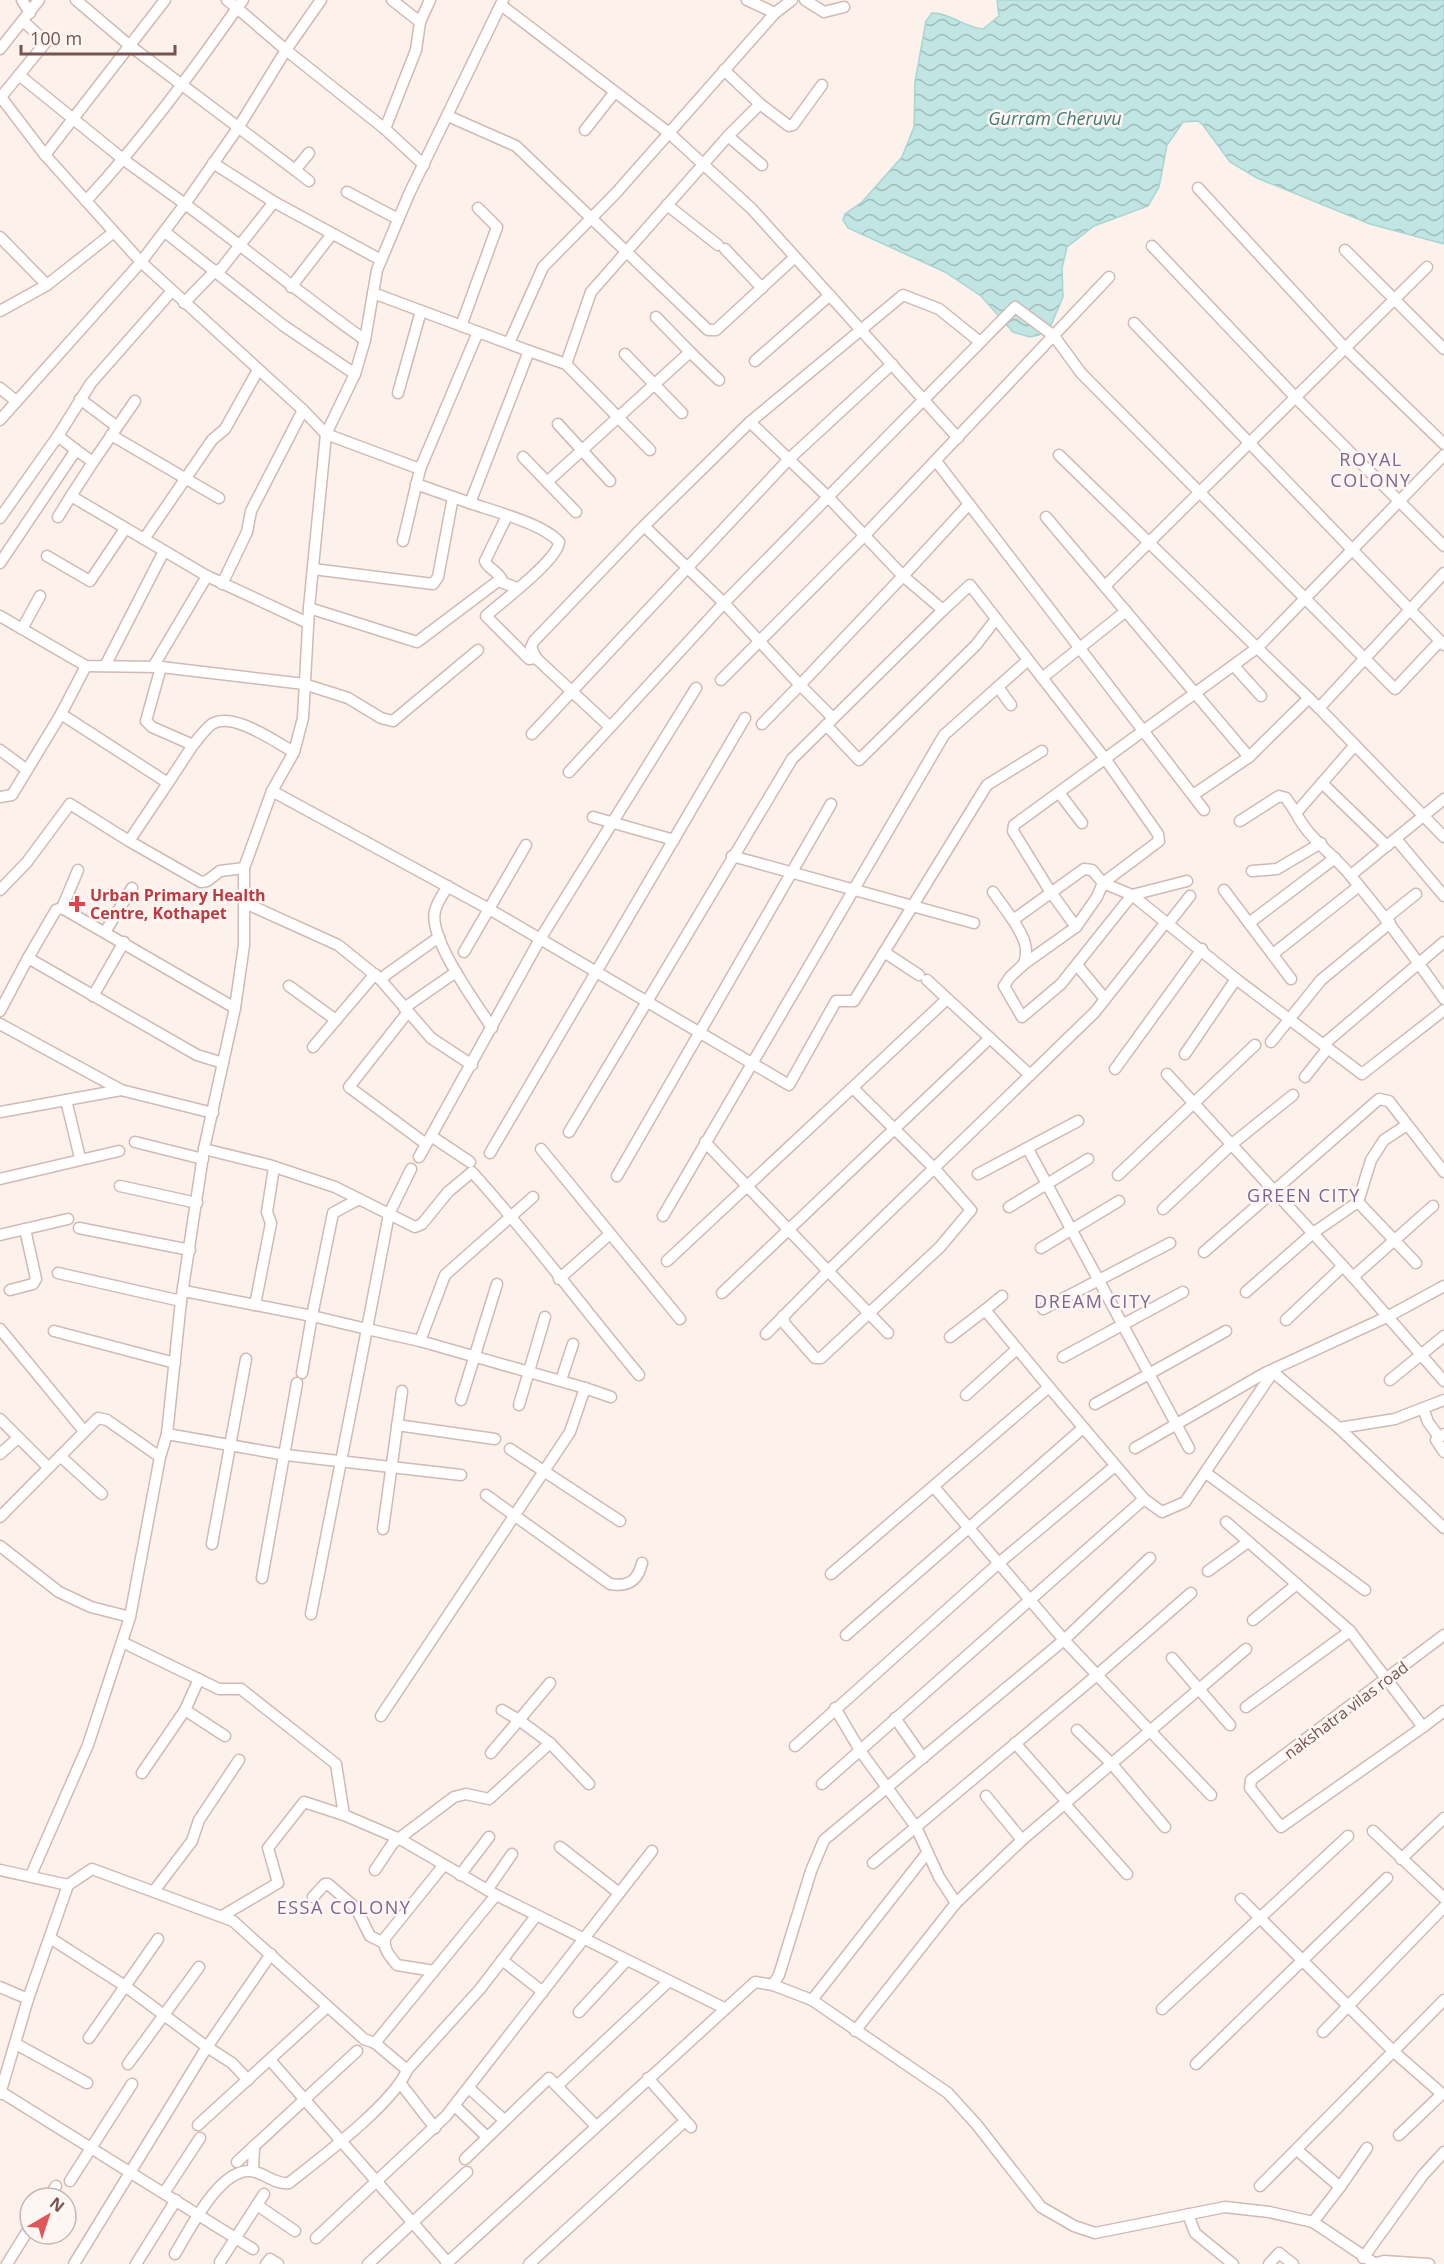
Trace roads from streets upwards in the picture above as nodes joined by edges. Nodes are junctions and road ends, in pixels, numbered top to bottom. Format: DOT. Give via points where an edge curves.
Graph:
graph roads {
  1 [pos="22,0"];
  2 [pos="39,0"];
  3 [pos="76,0"];
  4 [pos="165,0"];
  5 [pos="227,0"];
  6 [pos="321,0"];
  7 [pos="392,0"];
  8 [pos="430,0"];
  9 [pos="747,0"];
  10 [pos="792,0"];
  11 [pos="805,0"];
  12 [pos="502,2"];
  13 [pos="240,4"];
  14 [pos="844,7"];
  15 [pos="775,13"];
  16 [pos="26,17"];
  17 [pos="420,22"];
  18 [pos="129,45"];
  19 [pos="0,49"];
  20 [pos="286,50"];
  21 [pos="724,70"];
  22 [pos="19,75"];
  23 [pos="822,85"];
  24 [pos="182,86"];
  25 [pos="614,93"];
  26 [pos="1,97"];
  27 [pos="760,104"];
  28 [pos="448,116"];
  29 [pos="71,118"];
  30 [pos="238,128"];
  31 [pos="385,129"];
  32 [pos="585,130"];
  33 [pos="669,133"];
  34 [pos="729,136"];
  35 [pos="309,153"];
  36 [pos="45,154"];
  37 [pos="124,160"];
  38 [pos="213,162"];
  39 [pos="703,164"];
  40 [pos="424,165"];
  41 [pos="762,165"];
  42 [pos="295,170"];
  43 [pos="309,181"];
  44 [pos="1198,188"];
  45 [pos="346,192"];
  46 [pos="86,201"];
  47 [pos="274,202"];
  48 [pos="185,204"];
  49 [pos="667,206"];
  50 [pos="478,208"];
  51 [pos="398,219"];
  52 [pos="593,219"];
  53 [pos="114,232"];
  54 [pos="165,232"];
  55 [pos="332,234"];
  56 [pos="0,237"];
  57 [pos="240,244"];
  58 [pos="1152,246"];
  59 [pos="1345,249"];
  60 [pos="625,252"];
  61 [pos="795,257"];
  62 [pos="381,260"];
  63 [pos="141,262"];
  64 [pos="1427,267"];
  65 [pos="214,271"];
  66 [pos="1109,277"];
  67 [pos="47,285"];
  68 [pos="291,287"];
  69 [pos="762,288"];
  70 [pos="171,292"];
  71 [pos="373,293"];
  72 [pos="830,295"];
  73 [pos="1394,298"];
  74 [pos="184,303"];
  75 [pos="0,310"];
  76 [pos="421,310"];
  77 [pos="656,317"];
  78 [pos="1134,323"];
  79 [pos="461,326"];
  80 [pos="860,329"];
  81 [pos="478,332"];
  82 [pos="1054,336"];
  83 [pos="365,340"];
  84 [pos="980,342"];
  85 [pos="509,343"];
  86 [pos="1344,347"];
  87 [pos="1444,349"];
  88 [pos="529,351"];
  89 [pos="690,352"];
  90 [pos="625,354"];
  91 [pos="755,361"];
  92 [pos="566,364"];
  93 [pos="892,364"];
  94 [pos="258,370"];
  95 [pos="355,374"];
  96 [pos="719,380"];
  97 [pos="654,384"];
  98 [pos="0,388"];
  99 [pos="398,393"];
  100 [pos="1296,398"];
  101 [pos="80,399"];
  102 [pos="16,400"];
  103 [pos="135,401"];
  104 [pos="925,401"];
  105 [pos="303,410"];
  106 [pos="682,413"];
  107 [pos="619,416"];
  108 [pos="0,420"];
  109 [pos="750,422"];
  110 [pos="558,424"];
  111 [pos="114,430"];
  112 [pos="326,434"];
  113 [pos="58,436"];
  114 [pos="958,438"];
  115 [pos="1249,442"];
  116 [pos="1444,444"];
  117 [pos="76,450"];
  118 [pos="582,450"];
  119 [pos="650,450"];
  120 [pos="1059,455"];
  121 [pos="1444,455"];
  122 [pos="523,457"];
  123 [pos="789,459"];
  124 [pos="936,461"];
  125 [pos="93,462"];
  126 [pos="420,469"];
  127 [pos="187,478"];
  128 [pos="610,481"];
  129 [pos="547,482"];
  130 [pos="416,484"];
  131 [pos="1198,493"];
  132 [pos="71,496"];
  133 [pos="453,497"];
  134 [pos="828,497"];
  135 [pos="219,498"];
  136 [pos="1397,500"];
  137 [pos="470,503"];
  138 [pos="969,504"];
  139 [pos="576,512"];
  140 [pos="507,516"];
  141 [pos="58,517"];
  142 [pos="1046,517"];
  143 [pos="0,518"];
  144 [pos="644,526"];
  145 [pos="125,529"];
  146 [pos="864,537"];
  147 [pos="144,539"];
  148 [pos="403,541"];
  149 [pos="1150,541"];
  150 [pos="1444,546"];
  151 [pos="1350,550"];
  152 [pos="164,551"];
  153 [pos="47,556"];
  154 [pos="0,563"];
  155 [pos="686,566"];
  156 [pos="313,569"];
  157 [pos="1444,573"];
  158 [pos="207,576"];
  159 [pos="903,576"];
  160 [pos="502,580"];
  161 [pos="222,584"];
  162 [pos="1105,586"];
  163 [pos="517,588"];
  164 [pos="40,596"];
  165 [pos="1304,598"];
  166 [pos="724,603"];
  167 [pos="309,609"];
  168 [pos="1410,609"];
  169 [pos="943,610"];
  170 [pos="1126,611"];
  171 [pos="0,616"];
  172 [pos="996,619"];
  173 [pos="308,623"];
  174 [pos="21,629"];
  175 [pos="759,642"];
  176 [pos="1442,643"];
  177 [pos="1079,648"];
  178 [pos="1257,648"];
  179 [pos="478,650"];
  180 [pos="536,658"];
  181 [pos="1363,658"];
  182 [pos="1028,660"];
  183 [pos="86,666"];
  184 [pos="105,666"];
  185 [pos="1234,666"];
  186 [pos="157,667"];
  187 [pos="1042,678"];
  188 [pos="721,680"];
  189 [pos="304,684"];
  190 [pos="800,685"];
  191 [pos="998,687"];
  192 [pos="696,688"];
  193 [pos="572,690"];
  194 [pos="1197,694"];
  195 [pos="1261,696"];
  196 [pos="1309,698"];
  197 [pos="1011,705"];
  198 [pos="1319,708"];
  199 [pos="61,714"];
  200 [pos="745,718"];
  201 [pos="830,721"];
  202 [pos="762,724"];
  203 [pos="610,727"];
  204 [pos="1144,732"];
  205 [pos="532,734"];
  206 [pos="193,745"];
  207 [pos="1355,745"];
  208 [pos="0,750"];
  209 [pos="1042,751"];
  210 [pos="294,752"];
  211 [pos="1249,757"];
  212 [pos="1106,760"];
  213 [pos="27,770"];
  214 [pos="569,772"];
  215 [pos="168,783"];
  216 [pos="1322,783"];
  217 [pos="272,791"];
  218 [pos="1059,794"];
  219 [pos="1193,795"];
  220 [pos="0,797"];
  221 [pos="1444,799"];
  222 [pos="831,804"];
  223 [pos="1204,810"];
  224 [pos="1296,813"];
  225 [pos="1424,815"];
  226 [pos="593,817"];
  227 [pos="1240,821"];
  228 [pos="612,823"];
  229 [pos="1082,823"];
  230 [pos="1444,837"];
  231 [pos="674,840"];
  232 [pos="129,841"];
  233 [pos="1391,842"];
  234 [pos="1321,843"];
  235 [pos="526,845"];
  236 [pos="732,856"];
  237 [pos="1335,858"];
  238 [pos="244,868"];
  239 [pos="78,870"];
  240 [pos="1252,871"];
  241 [pos="792,872"];
  242 [pos="1351,875"];
  243 [pos="1187,882"];
  244 [pos="1103,883"];
  245 [pos="448,886"];
  246 [pos="1359,886"];
  247 [pos="132,888"];
  248 [pos="0,890"];
  249 [pos="853,890"];
  250 [pos="1224,890"];
  251 [pos="1050,891"];
  252 [pos="993,892"];
  253 [pos="1416,894"];
  254 [pos="1132,895"];
  255 [pos="1190,896"];
  256 [pos="1444,896"];
  257 [pos="245,903"];
  258 [pos="913,906"];
  259 [pos="62,908"];
  260 [pos="489,909"];
  261 [pos="1013,920"];
  262 [pos="1388,921"];
  263 [pos="974,923"];
  264 [pos="1167,923"];
  265 [pos="1250,923"];
  266 [pos="1076,927"];
  267 [pos="105,932"];
  268 [pos="439,937"];
  269 [pos="540,939"];
  270 [pos="124,942"];
  271 [pos="1444,942"];
  272 [pos="1202,949"];
  273 [pos="884,951"];
  274 [pos="464,952"];
  275 [pos="1273,954"];
  276 [pos="28,958"];
  277 [pos="1024,964"];
  278 [pos="1077,964"];
  279 [pos="1419,964"];
  280 [pos="456,972"];
  281 [pos="596,972"];
  282 [pos="377,977"];
  283 [pos="1236,979"];
  284 [pos="1291,979"];
  285 [pos="289,986"];
  286 [pos="93,996"];
  287 [pos="947,999"];
  288 [pos="1105,999"];
  289 [pos="1444,999"];
  290 [pos="646,1001"];
  291 [pos="235,1008"];
  292 [pos="406,1010"];
  293 [pos="1444,1010"];
  294 [pos="0,1011"];
  295 [pos="1290,1019"];
  296 [pos="336,1020"];
  297 [pos="0,1023"];
  298 [pos="492,1028"];
  299 [pos="700,1032"];
  300 [pos="990,1038"];
  301 [pos="1271,1042"];
  302 [pos="1256,1045"];
  303 [pos="1326,1046"];
  304 [pos="313,1047"];
  305 [pos="1185,1054"];
  306 [pos="223,1063"];
  307 [pos="751,1063"];
  308 [pos="472,1065"];
  309 [pos="1115,1069"];
  310 [pos="1167,1074"];
  311 [pos="1030,1075"];
  312 [pos="1305,1077"];
  313 [pos="122,1090"];
  314 [pos="850,1090"];
  315 [pos="1293,1095"];
  316 [pos="66,1100"];
  317 [pos="1195,1103"];
  318 [pos="0,1112"];
  319 [pos="213,1113"];
  320 [pos="1078,1121"];
  321 [pos="1407,1125"];
  322 [pos="894,1128"];
  323 [pos="569,1132"];
  324 [pos="429,1140"];
  325 [pos="135,1142"];
  326 [pos="705,1142"];
  327 [pos="1232,1144"];
  328 [pos="541,1149"];
  329 [pos="1028,1149"];
  330 [pos="119,1151"];
  331 [pos="490,1153"];
  332 [pos="204,1154"];
  333 [pos="419,1157"];
  334 [pos="80,1158"];
  335 [pos="1088,1159"];
  336 [pos="470,1162"];
  337 [pos="274,1167"];
  338 [pos="411,1169"];
  339 [pos="935,1169"];
  340 [pos="978,1174"];
  341 [pos="1441,1174"];
  342 [pos="1118,1175"];
  343 [pos="617,1176"];
  344 [pos="0,1179"];
  345 [pos="1046,1183"];
  346 [pos="120,1186"];
  347 [pos="747,1186"];
  348 [pos="1273,1190"];
  349 [pos="533,1197"];
  350 [pos="359,1199"];
  351 [pos="1119,1201"];
  352 [pos="1358,1202"];
  353 [pos="197,1203"];
  354 [pos="1433,1206"];
  355 [pos="1009,1207"];
  356 [pos="1163,1209"];
  357 [pos="389,1214"];
  358 [pos="510,1214"];
  359 [pos="663,1216"];
  360 [pos="68,1219"];
  361 [pos="79,1228"];
  362 [pos="25,1229"];
  363 [pos="790,1231"];
  364 [pos="1072,1231"];
  365 [pos="1313,1233"];
  366 [pos="610,1234"];
  367 [pos="0,1235"];
  368 [pos="1394,1240"];
  369 [pos="1170,1243"];
  370 [pos="1041,1248"];
  371 [pos="190,1250"];
  372 [pos="1204,1252"];
  373 [pos="667,1261"];
  374 [pos="1416,1263"];
  375 [pos="1343,1266"];
  376 [pos="828,1271"];
  377 [pos="58,1273"];
  378 [pos="1353,1277"];
  379 [pos="559,1279"];
  380 [pos="1099,1280"];
  381 [pos="497,1284"];
  382 [pos="1444,1286"];
  383 [pos="9,1290"];
  384 [pos="1183,1292"];
  385 [pos="1246,1292"];
  386 [pos="722,1293"];
  387 [pos="183,1296"];
  388 [pos="1002,1296"];
  389 [pos="255,1305"];
  390 [pos="1043,1309"];
  391 [pos="985,1310"];
  392 [pos="868,1312"];
  393 [pos="312,1316"];
  394 [pos="783,1316"];
  395 [pos="545,1317"];
  396 [pos="1389,1317"];
  397 [pos="680,1319"];
  398 [pos="1286,1320"];
  399 [pos="1123,1324"];
  400 [pos="0,1329"];
  401 [pos="367,1329"];
  402 [pos="54,1331"];
  403 [pos="1226,1331"];
  404 [pos="888,1333"];
  405 [pos="766,1334"];
  406 [pos="1444,1336"];
  407 [pos="950,1337"];
  408 [pos="420,1341"];
  409 [pos="573,1344"];
  410 [pos="1017,1349"];
  411 [pos="1422,1355"];
  412 [pos="474,1357"];
  413 [pos="1063,1357"];
  414 [pos="246,1359"];
  415 [pos="175,1363"];
  416 [pos="529,1371"];
  417 [pos="1272,1371"];
  418 [pos="1149,1373"];
  419 [pos="639,1375"];
  420 [pos="561,1380"];
  421 [pos="1390,1380"];
  422 [pos="1444,1381"];
  423 [pos="1049,1387"];
  424 [pos="585,1388"];
  425 [pos="402,1391"];
  426 [pos="966,1395"];
  427 [pos="611,1397"];
  428 [pos="461,1400"];
  429 [pos="1444,1400"];
  430 [pos="1095,1404"];
  431 [pos="519,1406"];
  432 [pos="1423,1408"];
  433 [pos="0,1419"];
  434 [pos="397,1425"];
  435 [pos="1177,1425"];
  436 [pos="1083,1428"];
  437 [pos="1339,1428"];
  438 [pos="84,1431"];
  439 [pos="166,1434"];
  440 [pos="1442,1435"];
  441 [pos="18,1438"];
  442 [pos="495,1439"];
  443 [pos="230,1446"];
  444 [pos="1135,1448"];
  445 [pos="1189,1448"];
  446 [pos="510,1449"];
  447 [pos="1444,1452"];
  448 [pos="0,1454"];
  449 [pos="286,1455"];
  450 [pos="60,1456"];
  451 [pos="160,1456"];
  452 [pos="341,1461"];
  453 [pos="393,1466"];
  454 [pos="1115,1466"];
  455 [pos="48,1467"];
  456 [pos="544,1471"];
  457 [pos="1206,1473"];
  458 [pos="461,1475"];
  459 [pos="934,1487"];
  460 [pos="102,1494"];
  461 [pos="486,1495"];
  462 [pos="1144,1499"];
  463 [pos="513,1515"];
  464 [pos="0,1517"];
  465 [pos="620,1521"];
  466 [pos="1226,1522"];
  467 [pos="970,1526"];
  468 [pos="383,1528"];
  469 [pos="1444,1528"];
  470 [pos="1248,1542"];
  471 [pos="212,1544"];
  472 [pos="0,1546"];
  473 [pos="1150,1558"];
  474 [pos="999,1562"];
  475 [pos="642,1563"];
  476 [pos="1208,1571"];
  477 [pos="831,1574"];
  478 [pos="262,1578"];
  479 [pos="1297,1584"];
  480 [pos="1365,1590"];
  481 [pos="1191,1593"];
  482 [pos="1031,1599"];
  483 [pos="311,1614"];
  484 [pos="130,1617"];
  485 [pos="1253,1620"];
  486 [pos="1350,1630"];
  487 [pos="846,1635"];
  488 [pos="1444,1635"];
  489 [pos="1064,1640"];
  490 [pos="122,1642"];
  491 [pos="1246,1649"];
  492 [pos="1172,1658"];
  493 [pos="1097,1675"];
  494 [pos="199,1679"];
  495 [pos="1387,1680"];
  496 [pos="550,1683"];
  497 [pos="1199,1691"];
  498 [pos="1246,1707"];
  499 [pos="835,1708"];
  500 [pos="185,1710"];
  501 [pos="502,1710"];
  502 [pos="1444,1711"];
  503 [pos="381,1716"];
  504 [pos="895,1718"];
  505 [pos="519,1720"];
  506 [pos="1230,1725"];
  507 [pos="1423,1727"];
  508 [pos="1077,1730"];
  509 [pos="1147,1731"];
  510 [pos="225,1736"];
  511 [pos="550,1743"];
  512 [pos="1016,1743"];
  513 [pos="795,1746"];
  514 [pos="861,1752"];
  515 [pos="491,1753"];
  516 [pos="923,1758"];
  517 [pos="239,1760"];
  518 [pos="1111,1764"];
  519 [pos="142,1773"];
  520 [pos="589,1784"];
  521 [pos="822,1784"];
  522 [pos="886,1788"];
  523 [pos="1211,1795"];
  524 [pos="986,1796"];
  525 [pos="1066,1803"];
  526 [pos="344,1815"];
  527 [pos="1444,1818"];
  528 [pos="916,1827"];
  529 [pos="1165,1827"];
  530 [pos="1373,1832"];
  531 [pos="1348,1836"];
  532 [pos="489,1837"];
  533 [pos="400,1839"];
  534 [pos="1022,1840"];
  535 [pos="560,1847"];
  536 [pos="652,1851"];
  537 [pos="927,1853"];
  538 [pos="512,1854"];
  539 [pos="1401,1859"];
  540 [pos="873,1863"];
  541 [pos="443,1866"];
  542 [pos="0,1870"];
  543 [pos="375,1870"];
  544 [pos="1127,1874"];
  545 [pos="30,1875"];
  546 [pos="460,1875"];
  547 [pos="1388,1878"];
  548 [pos="68,1885"];
  549 [pos="154,1891"];
  550 [pos="491,1893"];
  551 [pos="619,1893"];
  552 [pos="313,1897"];
  553 [pos="1444,1898"];
  554 [pos="1241,1899"];
  555 [pos="956,1903"];
  556 [pos="1444,1907"];
  557 [pos="222,1916"];
  558 [pos="536,1916"];
  559 [pos="1259,1916"];
  560 [pos="50,1938"];
  561 [pos="158,1939"];
  562 [pos="583,1939"];
  563 [pos="384,1943"];
  564 [pos="271,1954"];
  565 [pos="502,1960"];
  566 [pos="626,1961"];
  567 [pos="1303,1961"];
  568 [pos="199,1967"];
  569 [pos="434,1971"];
  570 [pos="668,1982"];
  571 [pos="773,1985"];
  572 [pos="124,1986"];
  573 [pos="0,1987"];
  574 [pos="543,1992"];
  575 [pos="28,1999"];
  576 [pos="812,2000"];
  577 [pos="1444,2000"];
  578 [pos="1348,2006"];
  579 [pos="327,2007"];
  580 [pos="724,2008"];
  581 [pos="1162,2009"];
  582 [pos="579,2012"];
  583 [pos="163,2014"];
  584 [pos="855,2031"];
  585 [pos="1323,2032"];
  586 [pos="89,2038"];
  587 [pos="375,2043"];
  588 [pos="16,2044"];
  589 [pos="207,2047"];
  590 [pos="357,2051"];
  591 [pos="1394,2052"];
  592 [pos="270,2060"];
  593 [pos="128,2064"];
  594 [pos="1196,2064"];
  595 [pos="407,2070"];
  596 [pos="648,2078"];
  597 [pos="248,2080"];
  598 [pos="87,2083"];
  599 [pos="132,2084"];
  600 [pos="401,2084"];
  601 [pos="558,2085"];
  602 [pos="469,2088"];
  603 [pos="0,2093"];
  604 [pos="1443,2095"];
  605 [pos="304,2099"];
  606 [pos="455,2106"];
  607 [pos="504,2120"];
  608 [pos="198,2125"];
  609 [pos="595,2125"];
  610 [pos="435,2128"];
  611 [pos="1399,2135"];
  612 [pos="487,2137"];
  613 [pos="200,2138"];
  614 [pos="341,2141"];
  615 [pos="254,2146"];
  616 [pos="91,2148"];
  617 [pos="1367,2148"];
  618 [pos="1296,2150"];
  619 [pos="1444,2152"];
  620 [pos="465,2159"];
  621 [pos="237,2162"];
  622 [pos="253,2171"];
  623 [pos="467,2172"];
  624 [pos="131,2173"];
  625 [pos="70,2181"];
  626 [pos="376,2181"];
  627 [pos="1260,2186"];
  628 [pos="1340,2187"];
  629 [pos="164,2193"];
  630 [pos="264,2194"];
  631 [pos="176,2200"];
  632 [pos="257,2205"];
  633 [pos="1188,2214"];
  634 [pos="199,2215"];
  635 [pos="412,2222"];
  636 [pos="1313,2222"];
  637 [pos="294,2230"];
  638 [pos="236,2238"];
  639 [pos="316,2238"];
  640 [pos="18,2244"];
  641 [pos="253,2249"];
  642 [pos="175,2254"];
  643 [pos="6,2262"];
  644 [pos="220,2262"];
  645 [pos="1370,2262"];
  646 [pos="448,2263"];
  647 [pos="74,2264"];
  648 [pos="136,2264"];
  649 [pos="266,2264"];
  650 [pos="278,2264"];
  651 [pos="368,2264"];
  652 [pos="529,2264"];
  653 [pos="1233,2264"];
  654 [pos="1269,2264"];
  655 [pos="1293,2264"];
  656 [pos="1429,2264"];
  1 -- 16 [label="street"];
  2 -- 16 [label="street"];
  3 -- 18 [label="street"];
  4 -- 18 [label="street"];
  5 -- 13 [label="street"];
  6 -- 20 [label="street"];
  7 -- 17 [label="street"];
  8 -- 17 [label="street"];
  9 -- 15 [label="street"];
  10 -- 15 [label="street"];
  11 -- 14 [label="street" via="824,12"];
  12 -- 25 [label="street"];
  12 -- 28 [label="street"];
  13 -- 20 [label="street"];
  13 -- 24 [label="street"];
  15 -- 21 [label="street"];
  16 -- 19 [label="street"];
  16 -- 22 [label="street" via="46,42"];
  17 -- 31 [label="street" via="416,50"];
  18 -- 24 [label="street"];
  18 -- 29 [label="street"];
  20 -- 30 [label="street"];
  20 -- 31 [label="street"];
  21 -- 27 [label="street"];
  21 -- 33 [label="street"];
  22 -- 26 [label="street"];
  22 -- 29 [label="street"];
  23 -- 27 [label="street" via="793,125"];
  24 -- 30 [label="street"];
  24 -- 37 [label="street"];
  25 -- 32 [label="street"];
  25 -- 33 [label="street"];
  26 -- 36 [label="street"];
  27 -- 34 [label="street"];
  28 -- 40 [label="street"];
  28 -- 52 [label="street" via="516,146"];
  29 -- 36 [label="street"];
  29 -- 37 [label="street"];
  30 -- 38 [label="street"];
  30 -- 42 [label="street"];
  31 -- 40 [label="street"];
  33 -- 39 [label="street"];
  33 -- 52 [label="street"];
  34 -- 39 [label="street"];
  34 -- 41 [label="street"];
  35 -- 42 [label="street"];
  36 -- 46 [label="street"];
  37 -- 46 [label="street"];
  37 -- 48 [label="street"];
  38 -- 47 [label="street"];
  38 -- 48 [label="street"];
  39 -- 49 [label="street"];
  39 -- 61 [label="street" via="752,209"];
  40 -- 51 [label="street"];
  42 -- 43 [label="street"];
  44 -- 86 [label="street"];
  45 -- 51 [label="street"];
  46 -- 53 [label="street"];
  47 -- 55 [label="street"];
  47 -- 57 [label="street"];
  48 -- 54 [label="street"];
  48 -- 57 [label="street"];
  49 -- 60 [label="street"];
  49 -- 69 [label="street" via="722,247"];
  50 -- 79 [label="street" via="497,227"];
  51 -- 62 [label="street"];
  52 -- 60 [label="street"];
  52 -- 85 [label="street" via="543,267"];
  53 -- 63 [label="street"];
  53 -- 67 [label="street"];
  54 -- 63 [label="street"];
  54 -- 65 [label="street"];
  55 -- 62 [label="street"];
  55 -- 68 [label="street"];
  56 -- 67 [label="street"];
  57 -- 65 [label="street" via="221,269"];
  57 -- 68 [label="street"];
  58 -- 100 [label="street"];
  59 -- 73 [label="street"];
  60 -- 69 [label="street" via="712,331"];
  60 -- 92 [label="street" via="591,292"];
  61 -- 69 [label="street"];
  61 -- 72 [label="street"];
  62 -- 71 [label="street"];
  63 -- 70 [label="street"];
  63 -- 102 [label="street"];
  64 -- 73 [label="street"];
  65 -- 74 [label="street"];
  65 -- 95 [label="street" via="284,326"];
  66 -- 82 [label="street"];
  67 -- 75 [label="street"];
  68 -- 83 [label="street"];
  70 -- 74 [label="street"];
  70 -- 101 [label="street"];
  71 -- 76 [label="street"];
  71 -- 83 [label="street"];
  72 -- 80 [label="street"];
  72 -- 91 [label="street"];
  73 -- 86 [label="street"];
  73 -- 87 [label="street"];
  74 -- 94 [label="street"];
  76 -- 79 [label="street"];
  76 -- 99 [label="street"];
  77 -- 89 [label="street"];
  78 -- 115 [label="street"];
  79 -- 81 [label="street"];
  80 -- 84 [label="street" via="903,294 939,309"];
  80 -- 93 [label="street"];
  80 -- 109 [label="street"];
  81 -- 85 [label="street"];
  81 -- 126 [label="street"];
  82 -- 84 [label="street" via="1015,307"];
  82 -- 114 [label="street"];
  82 -- 131 [label="street" via="1081,373"];
  83 -- 95 [label="street"];
  84 -- 104 [label="street"];
  85 -- 88 [label="street"];
  86 -- 100 [label="street"];
  86 -- 116 [label="street"];
  88 -- 92 [label="street"];
  88 -- 137 [label="street"];
  89 -- 96 [label="street"];
  89 -- 97 [label="street"];
  90 -- 97 [label="street"];
  92 -- 107 [label="street"];
  93 -- 104 [label="street"];
  93 -- 123 [label="street"];
  94 -- 105 [label="street"];
  94 -- 127 [label="street" via="225,429 212,440"];
  95 -- 112 [label="street"];
  97 -- 106 [label="street"];
  97 -- 107 [label="street"];
  98 -- 102 [label="street"];
  100 -- 115 [label="street"];
  100 -- 136 [label="street"];
  101 -- 111 [label="street"];
  101 -- 113 [label="street"];
  102 -- 108 [label="street"];
  103 -- 111 [label="street"];
  104 -- 114 [label="street"];
  104 -- 134 [label="street"];
  105 -- 112 [label="street"];
  105 -- 161 [label="street" via="251,511 247,532"];
  107 -- 118 [label="street"];
  107 -- 119 [label="street"];
  109 -- 123 [label="street"];
  109 -- 144 [label="street"];
  110 -- 118 [label="street"];
  111 -- 125 [label="street"];
  111 -- 127 [label="street"];
  112 -- 126 [label="street"];
  112 -- 156 [label="street"];
  113 -- 117 [label="street"];
  113 -- 143 [label="street"];
  114 -- 124 [label="street"];
  115 -- 131 [label="street"];
  115 -- 151 [label="street"];
  117 -- 125 [label="street"];
  117 -- 154 [label="street"];
  118 -- 128 [label="street"];
  118 -- 129 [label="street"];
  120 -- 149 [label="street"];
  121 -- 136 [label="street"];
  122 -- 129 [label="street"];
  123 -- 134 [label="street"];
  123 -- 155 [label="street"];
  124 -- 138 [label="street"];
  124 -- 146 [label="street"];
  125 -- 132 [label="street"];
  126 -- 130 [label="street"];
  127 -- 135 [label="street"];
  127 -- 147 [label="street"];
  129 -- 139 [label="street"];
  130 -- 133 [label="street"];
  130 -- 148 [label="street"];
  131 -- 149 [label="street"];
  131 -- 165 [label="street"];
  132 -- 141 [label="street"];
  132 -- 145 [label="street"];
  133 -- 137 [label="street"];
  133 -- 156 [label="street" via="438,577 433,584"];
  134 -- 146 [label="street"];
  134 -- 166 [label="street"];
  136 -- 150 [label="street"];
  136 -- 151 [label="street"];
  137 -- 140 [label="street"];
  138 -- 159 [label="street"];
  138 -- 177 [label="street"];
  140 -- 160 [label="street" via="485,561"];
  140 -- 163 [label="street" via="559,542 542,567"];
  142 -- 162 [label="street"];
  144 -- 155 [label="street"];
  144 -- 180 [label="street" via="534,641 531,647"];
  145 -- 147 [label="street"];
  145 -- 153 [label="street" via="90,581"];
  146 -- 159 [label="street"];
  146 -- 175 [label="street"];
  147 -- 152 [label="street"];
  149 -- 162 [label="street"];
  149 -- 178 [label="street"];
  151 -- 165 [label="street"];
  151 -- 168 [label="street"];
  152 -- 158 [label="street"];
  152 -- 184 [label="street"];
  155 -- 166 [label="street"];
  155 -- 193 [label="street"];
  156 -- 167 [label="street"];
  157 -- 168 [label="street"];
  158 -- 161 [label="street"];
  158 -- 186 [label="street"];
  159 -- 169 [label="street"];
  159 -- 190 [label="street"];
  160 -- 163 [label="street"];
  160 -- 167 [label="street" via="417,642"];
  161 -- 173 [label="street"];
  162 -- 170 [label="street"];
  163 -- 180 [label="street" via="486,615 529,659"];
  164 -- 174 [label="street"];
  165 -- 178 [label="street"];
  165 -- 181 [label="street"];
  166 -- 175 [label="street"];
  166 -- 203 [label="street"];
  167 -- 173 [label="street"];
  168 -- 176 [label="street"];
  168 -- 181 [label="street"];
  169 -- 172 [label="street" via="970,585"];
  169 -- 201 [label="street"];
  170 -- 177 [label="street"];
  170 -- 194 [label="street"];
  171 -- 174 [label="street"];
  172 -- 182 [label="street"];
  172 -- 201 [label="street" via="976,645 859,760"];
  173 -- 189 [label="street"];
  174 -- 183 [label="street"];
  175 -- 188 [label="street"];
  175 -- 190 [label="street"];
  176 -- 181 [label="street" via="1395,689"];
  177 -- 187 [label="street"];
  177 -- 204 [label="street"];
  178 -- 185 [label="street"];
  178 -- 196 [label="street"];
  179 -- 189 [label="street" via="393,721 348,698"];
  180 -- 193 [label="street"];
  181 -- 198 [label="street"];
  182 -- 187 [label="street"];
  182 -- 191 [label="street"];
  183 -- 184 [label="street"];
  183 -- 199 [label="street"];
  184 -- 186 [label="street"];
  185 -- 194 [label="street"];
  185 -- 195 [label="street"];
  186 -- 189 [label="street"];
  186 -- 206 [label="street" via="146,722"];
  187 -- 212 [label="street"];
  189 -- 210 [label="street" via="303,718"];
  190 -- 201 [label="street"];
  190 -- 202 [label="street"];
  191 -- 197 [label="street"];
  191 -- 249 [label="street" via="944,735"];
  192 -- 228 [label="street"];
  193 -- 203 [label="street"];
  193 -- 205 [label="street"];
  194 -- 204 [label="street"];
  194 -- 211 [label="street"];
  196 -- 198 [label="street"];
  196 -- 211 [label="street"];
  198 -- 207 [label="street"];
  199 -- 213 [label="street"];
  199 -- 215 [label="street"];
  200 -- 231 [label="street"];
  201 -- 236 [label="street" via="792,759"];
  203 -- 214 [label="street"];
  204 -- 212 [label="street"];
  204 -- 219 [label="street"];
  206 -- 210 [label="street" via="213,724 223,721 248,726"];
  206 -- 215 [label="street"];
  207 -- 216 [label="street"];
  207 -- 225 [label="street"];
  208 -- 213 [label="street"];
  209 -- 258 [label="street" via="987,785"];
  210 -- 217 [label="street"];
  211 -- 219 [label="street"];
  212 -- 218 [label="street"];
  212 -- 244 [label="street" via="1159,841"];
  213 -- 220 [label="street" via="12,795"];
  215 -- 232 [label="street"];
  216 -- 224 [label="street"];
  216 -- 233 [label="street"];
  217 -- 238 [label="street"];
  217 -- 245 [label="street"];
  218 -- 229 [label="street"];
  218 -- 251 [label="street" via="1012,828"];
  219 -- 223 [label="street"];
  221 -- 225 [label="street"];
  222 -- 241 [label="street"];
  224 -- 227 [label="street" via="1286,798 1279,796"];
  224 -- 234 [label="street" via="1303,828"];
  225 -- 230 [label="street"];
  225 -- 233 [label="street"];
  226 -- 228 [label="street"];
  228 -- 231 [label="street"];
  228 -- 269 [label="street"];
  231 -- 281 [label="street"];
  232 -- 238 [label="street" via="201,882 220,871"];
  232 -- 248 [label="street" via="70,804 27,862"];
  233 -- 242 [label="street"];
  233 -- 256 [label="street"];
  234 -- 237 [label="street"];
  234 -- 240 [label="street" via="1277,868"];
  235 -- 260 [label="street"];
  236 -- 241 [label="street"];
  236 -- 290 [label="street"];
  237 -- 242 [label="street"];
  237 -- 265 [label="street"];
  238 -- 257 [label="street"];
  239 -- 259 [label="street"];
  241 -- 249 [label="street"];
  241 -- 299 [label="street"];
  242 -- 246 [label="street"];
  243 -- 254 [label="street"];
  244 -- 251 [label="street" via="1092,870 1084,869"];
  244 -- 254 [label="street"];
  244 -- 266 [label="street"];
  245 -- 260 [label="street"];
  245 -- 268 [label="street" via="434,912"];
  246 -- 262 [label="street"];
  246 -- 275 [label="street"];
  247 -- 267 [label="street"];
  249 -- 258 [label="street"];
  249 -- 307 [label="street"];
  250 -- 265 [label="street"];
  251 -- 261 [label="street"];
  251 -- 266 [label="street"];
  252 -- 261 [label="street"];
  253 -- 262 [label="street"];
  254 -- 264 [label="street"];
  254 -- 278 [label="street"];
  255 -- 264 [label="street"];
  257 -- 282 [label="street" via="338,945"];
  257 -- 291 [label="street"];
  258 -- 263 [label="street"];
  258 -- 273 [label="street"];
  259 -- 267 [label="street"];
  259 -- 276 [label="street" via="56,910"];
  260 -- 269 [label="street"];
  260 -- 274 [label="street"];
  261 -- 277 [label="street" via="1026,944"];
  262 -- 279 [label="street"];
  262 -- 295 [label="street" via="1338,964"];
  264 -- 272 [label="street"];
  264 -- 288 [label="street"];
  265 -- 275 [label="street"];
  266 -- 277 [label="street"];
  267 -- 270 [label="street"];
  268 -- 280 [label="street"];
  268 -- 282 [label="street"];
  269 -- 281 [label="street"];
  269 -- 298 [label="street"];
  270 -- 286 [label="street"];
  270 -- 291 [label="street"];
  271 -- 279 [label="street"];
  272 -- 283 [label="street"];
  272 -- 309 [label="street"];
  273 -- 287 [label="street"];
  273 -- 307 [label="street" via="854,1001 836,1001 789,1085"];
  275 -- 284 [label="street"];
  276 -- 286 [label="street"];
  276 -- 294 [label="street"];
  277 -- 278 [label="street" via="1004,986 1022,1017 1053,992"];
  278 -- 288 [label="street"];
  279 -- 289 [label="street"];
  279 -- 303 [label="street"];
  280 -- 292 [label="street"];
  280 -- 298 [label="street"];
  281 -- 290 [label="street"];
  281 -- 331 [label="street"];
  282 -- 292 [label="street"];
  282 -- 296 [label="street"];
  283 -- 295 [label="street"];
  283 -- 305 [label="street"];
  285 -- 296 [label="street"];
  286 -- 306 [label="street" via="197,1055"];
  287 -- 300 [label="street"];
  287 -- 314 [label="street"];
  288 -- 311 [label="street"];
  290 -- 299 [label="street"];
  290 -- 323 [label="street"];
  291 -- 306 [label="street"];
  292 -- 308 [label="street" via="431,1038"];
  292 -- 324 [label="street" via="349,1087"];
  293 -- 303 [label="street" via="1362,1074"];
  295 -- 301 [label="street"];
  295 -- 303 [label="street"];
  296 -- 304 [label="street"];
  297 -- 313 [label="street"];
  298 -- 308 [label="street"];
  299 -- 307 [label="street"];
  299 -- 343 [label="street"];
  300 -- 311 [label="street"];
  300 -- 322 [label="street"];
  302 -- 317 [label="street"];
  303 -- 312 [label="street"];
  306 -- 319 [label="street"];
  307 -- 326 [label="street"];
  308 -- 324 [label="street"];
  310 -- 317 [label="street"];
  311 -- 339 [label="street"];
  313 -- 316 [label="street"];
  313 -- 319 [label="street"];
  314 -- 322 [label="street" via="859,1092"];
  314 -- 347 [label="street"];
  315 -- 327 [label="street"];
  316 -- 318 [label="street"];
  316 -- 334 [label="street"];
  317 -- 327 [label="street"];
  317 -- 342 [label="street"];
  319 -- 332 [label="street"];
  320 -- 329 [label="street"];
  321 -- 341 [label="street"];
  321 -- 348 [label="street" via="1389,1101 1379,1098"];
  321 -- 352 [label="street" via="1384,1140 1371,1160"];
  322 -- 339 [label="street"];
  322 -- 363 [label="street"];
  324 -- 333 [label="street"];
  324 -- 336 [label="street"];
  325 -- 332 [label="street"];
  326 -- 347 [label="street"];
  326 -- 359 [label="street"];
  327 -- 348 [label="street"];
  327 -- 356 [label="street"];
  328 -- 366 [label="street"];
  329 -- 340 [label="street"];
  329 -- 345 [label="street"];
  330 -- 334 [label="street"];
  332 -- 337 [label="street"];
  332 -- 353 [label="street"];
  334 -- 344 [label="street"];
  335 -- 345 [label="street"];
  337 -- 350 [label="street"];
  337 -- 389 [label="street" via="267,1212 271,1223"];
  338 -- 357 [label="street"];
  339 -- 376 [label="street"];
  339 -- 392 [label="street" via="969,1206 970,1215"];
  345 -- 355 [label="street"];
  345 -- 364 [label="street"];
  346 -- 353 [label="street"];
  347 -- 363 [label="street"];
  347 -- 373 [label="street"];
  348 -- 365 [label="street"];
  348 -- 372 [label="street"];
  349 -- 358 [label="street"];
  350 -- 357 [label="street"];
  350 -- 393 [label="street" via="333,1213"];
  351 -- 364 [label="street"];
  352 -- 365 [label="street"];
  352 -- 368 [label="street"];
  353 -- 371 [label="street"];
  354 -- 368 [label="street"];
  357 -- 358 [label="street" via="409,1225 422,1224 448,1192 472,1172"];
  357 -- 401 [label="street"];
  358 -- 379 [label="street"];
  358 -- 408 [label="street" via="445,1275"];
  360 -- 362 [label="street"];
  361 -- 371 [label="street"];
  362 -- 367 [label="street"];
  362 -- 383 [label="street" via="36,1279 33,1284"];
  363 -- 376 [label="street"];
  363 -- 386 [label="street"];
  364 -- 370 [label="street"];
  364 -- 380 [label="street"];
  365 -- 375 [label="street"];
  365 -- 385 [label="street"];
  366 -- 379 [label="street"];
  366 -- 397 [label="street"];
  368 -- 374 [label="street"];
  368 -- 378 [label="street"];
  369 -- 380 [label="street"];
  371 -- 387 [label="street"];
  375 -- 378 [label="street"];
  375 -- 398 [label="street"];
  376 -- 392 [label="street"];
  376 -- 394 [label="street"];
  377 -- 387 [label="street"];
  378 -- 396 [label="street"];
  379 -- 419 [label="street"];
  380 -- 390 [label="street"];
  380 -- 399 [label="street"];
  381 -- 412 [label="street"];
  382 -- 396 [label="street"];
  384 -- 399 [label="street"];
  387 -- 389 [label="street"];
  387 -- 415 [label="street"];
  388 -- 391 [label="street"];
  389 -- 393 [label="street"];
  391 -- 407 [label="street"];
  391 -- 410 [label="street"];
  392 -- 394 [label="street" via="818,1359 785,1324"];
  392 -- 404 [label="street"];
  393 -- 401 [label="street"];
  393 -- 449 [label="street"];
  394 -- 405 [label="street"];
  395 -- 416 [label="street"];
  396 -- 411 [label="street"];
  396 -- 417 [label="street"];
  399 -- 413 [label="street"];
  399 -- 418 [label="street"];
  400 -- 438 [label="street"];
  401 -- 408 [label="street"];
  401 -- 452 [label="street"];
  402 -- 415 [label="street"];
  403 -- 418 [label="street"];
  406 -- 411 [label="street"];
  408 -- 412 [label="street"];
  409 -- 420 [label="street"];
  410 -- 423 [label="street"];
  410 -- 426 [label="street"];
  411 -- 421 [label="street"];
  411 -- 422 [label="street"];
  412 -- 416 [label="street"];
  412 -- 428 [label="street"];
  414 -- 443 [label="street"];
  415 -- 439 [label="street"];
  416 -- 420 [label="street"];
  416 -- 431 [label="street"];
  417 -- 435 [label="street"];
  417 -- 437 [label="street"];
  417 -- 457 [label="street"];
  418 -- 430 [label="street"];
  418 -- 435 [label="street"];
  420 -- 424 [label="street"];
  423 -- 436 [label="street"];
  423 -- 459 [label="street"];
  424 -- 427 [label="street"];
  424 -- 456 [label="street" via="570,1432"];
  425 -- 434 [label="street"];
  429 -- 432 [label="street"];
  432 -- 437 [label="street" via="1395,1419"];
  432 -- 440 [label="street" via="1428,1422"];
  433 -- 441 [label="street"];
  434 -- 442 [label="street"];
  434 -- 453 [label="street"];
  435 -- 444 [label="street"];
  435 -- 445 [label="street"];
  436 -- 454 [label="street"];
  436 -- 467 [label="street"];
  437 -- 469 [label="street"];
  438 -- 450 [label="street"];
  438 -- 451 [label="street" via="102,1418"];
  439 -- 443 [label="street"];
  439 -- 451 [label="street"];
  440 -- 447 [label="street" via="1437,1444"];
  441 -- 448 [label="street"];
  441 -- 455 [label="street"];
  443 -- 449 [label="street"];
  443 -- 471 [label="street"];
  446 -- 456 [label="street"];
  449 -- 452 [label="street"];
  449 -- 478 [label="street"];
  450 -- 455 [label="street"];
  450 -- 460 [label="street"];
  451 -- 484 [label="street"];
  452 -- 453 [label="street"];
  452 -- 483 [label="street"];
  453 -- 458 [label="street"];
  453 -- 468 [label="street"];
  454 -- 462 [label="street"];
  454 -- 474 [label="street"];
  455 -- 464 [label="street"];
  456 -- 463 [label="street"];
  456 -- 465 [label="street"];
  457 -- 462 [label="street" via="1185,1503 1162,1512"];
  457 -- 480 [label="street"];
  459 -- 467 [label="street"];
  459 -- 477 [label="street"];
  461 -- 463 [label="street"];
  462 -- 482 [label="street"];
  463 -- 475 [label="street" via="610,1584 632,1583 640,1575"];
  463 -- 503 [label="street"];
  466 -- 470 [label="street"];
  467 -- 474 [label="street"];
  467 -- 487 [label="street"];
  470 -- 476 [label="street"];
  470 -- 479 [label="street"];
  472 -- 484 [label="street" via="59,1592 91,1607"];
  473 -- 489 [label="street"];
  474 -- 482 [label="street"];
  474 -- 499 [label="street"];
  479 -- 485 [label="street"];
  479 -- 486 [label="street"];
  481 -- 493 [label="street"];
  482 -- 489 [label="street"];
  482 -- 504 [label="street"];
  484 -- 490 [label="street"];
  486 -- 495 [label="street"];
  486 -- 498 [label="street"];
  488 -- 495 [label="street, nakshatra vilas road"];
  489 -- 493 [label="street"];
  489 -- 516 [label="street"];
  490 -- 494 [label="street"];
  490 -- 545 [label="street" via="88,1745"];
  491 -- 497 [label="street"];
  492 -- 497 [label="street"];
  493 -- 509 [label="street"];
  493 -- 512 [label="street"];
  494 -- 500 [label="street"];
  494 -- 526 [label="street" via="219,1689 241,1689 336,1764"];
  495 -- 507 [label="street"];
  495 -- 507 [label="street, nakshatra vilas road" via="1251,1780 1276,1825 1285,1826"];
  496 -- 505 [label="street"];
  497 -- 506 [label="street"];
  497 -- 509 [label="street"];
  499 -- 513 [label="street"];
  499 -- 514 [label="street"];
  500 -- 510 [label="street"];
  500 -- 519 [label="street"];
  501 -- 505 [label="street"];
  502 -- 507 [label="street"];
  504 -- 514 [label="street"];
  504 -- 516 [label="street"];
  505 -- 511 [label="street"];
  505 -- 515 [label="street"];
  508 -- 518 [label="street"];
  509 -- 518 [label="street"];
  509 -- 523 [label="street"];
  511 -- 520 [label="street"];
  511 -- 533 [label="street" via="492,1797 454,1797"];
  512 -- 525 [label="street"];
  512 -- 528 [label="street"];
  514 -- 521 [label="street"];
  514 -- 522 [label="street"];
  516 -- 522 [label="street"];
  517 -- 549 [label="street" via="199,1820 192,1841"];
  518 -- 525 [label="street"];
  518 -- 529 [label="street"];
  522 -- 528 [label="street"];
  522 -- 571 [label="street" via="824,1840"];
  524 -- 534 [label="street"];
  525 -- 534 [label="street"];
  525 -- 544 [label="street"];
  526 -- 533 [label="street"];
  526 -- 557 [label="street" via="304,1802 268,1848 278,1883"];
  527 -- 539 [label="street"];
  528 -- 537 [label="street"];
  528 -- 540 [label="street"];
  530 -- 539 [label="street"];
  531 -- 559 [label="street"];
  532 -- 546 [label="street"];
  533 -- 541 [label="street"];
  533 -- 543 [label="street"];
  534 -- 555 [label="street"];
  535 -- 551 [label="street"];
  536 -- 551 [label="street"];
  537 -- 555 [label="street"];
  537 -- 576 [label="street"];
  538 -- 550 [label="street"];
  539 -- 553 [label="street"];
  541 -- 546 [label="street"];
  541 -- 563 [label="street"];
  542 -- 545 [label="street"];
  545 -- 548 [label="street"];
  546 -- 550 [label="street"];
  547 -- 567 [label="street"];
  548 -- 549 [label="street" via="92,1869"];
  548 -- 560 [label="street"];
  549 -- 557 [label="street"];
  550 -- 558 [label="street"];
  550 -- 569 [label="street"];
  551 -- 562 [label="street"];
  552 -- 563 [label="street" via="328,1884 356,1908 370,1936"];
  554 -- 559 [label="street"];
  555 -- 584 [label="street"];
  556 -- 578 [label="street"];
  557 -- 564 [label="street"];
  558 -- 562 [label="street"];
  558 -- 565 [label="street"];
  559 -- 567 [label="street"];
  559 -- 581 [label="street"];
  560 -- 572 [label="street"];
  560 -- 575 [label="street"];
  561 -- 572 [label="street"];
  562 -- 566 [label="street"];
  562 -- 574 [label="street"];
  563 -- 569 [label="street" via="397,1965"];
  564 -- 579 [label="street"];
  564 -- 589 [label="street"];
  565 -- 574 [label="street"];
  565 -- 595 [label="street"];
  566 -- 570 [label="street"];
  566 -- 582 [label="street"];
  567 -- 578 [label="street"];
  567 -- 594 [label="street"];
  568 -- 583 [label="street"];
  569 -- 587 [label="street"];
  570 -- 580 [label="street"];
  570 -- 601 [label="street"];
  571 -- 576 [label="street"];
  571 -- 580 [label="street" via="755,1982"];
  572 -- 583 [label="street"];
  572 -- 586 [label="street"];
  573 -- 575 [label="street"];
  574 -- 602 [label="street"];
  575 -- 588 [label="street"];
  576 -- 584 [label="street"];
  577 -- 591 [label="street"];
  578 -- 585 [label="street"];
  578 -- 591 [label="street"];
  579 -- 587 [label="street" via="364,2039"];
  579 -- 592 [label="street"];
  580 -- 596 [label="street"];
  583 -- 589 [label="street"];
  583 -- 593 [label="street"];
  584 -- 633 [label="street" via="948,2093 1041,2207 1074,2226 1095,2233"];
  587 -- 595 [label="street"];
  588 -- 598 [label="street"];
  588 -- 603 [label="street"];
  589 -- 597 [label="street" via="232,2063"];
  589 -- 624 [label="street"];
  590 -- 605 [label="street"];
  591 -- 604 [label="street"];
  591 -- 618 [label="street"];
  592 -- 597 [label="street"];
  592 -- 605 [label="street"];
  595 -- 600 [label="street"];
  596 -- 609 [label="street"];
  596 -- 652 [label="street" via="688,2124"];
  597 -- 608 [label="street"];
  599 -- 616 [label="street"];
  600 -- 610 [label="street"];
  600 -- 614 [label="street"];
  601 -- 607 [label="street" via="545,2079"];
  601 -- 609 [label="street"];
  602 -- 606 [label="street"];
  602 -- 607 [label="street"];
  603 -- 616 [label="street"];
  604 -- 611 [label="street"];
  605 -- 614 [label="street"];
  605 -- 615 [label="street"];
  606 -- 610 [label="street"];
  606 -- 612 [label="street"];
  607 -- 612 [label="street"];
  609 -- 646 [label="street"];
  610 -- 626 [label="street"];
  612 -- 620 [label="street"];
  613 -- 629 [label="street"];
  614 -- 622 [label="street" via="289,2183 281,2184"];
  614 -- 626 [label="street"];
  615 -- 621 [label="street"];
  615 -- 622 [label="street"];
  616 -- 624 [label="street"];
  616 -- 625 [label="street"];
  617 -- 628 [label="street"];
  618 -- 627 [label="street"];
  618 -- 628 [label="street"];
  619 -- 645 [label="street" via="1423,2175"];
  622 -- 634 [label="street" via="223,2181"];
  623 -- 635 [label="street"];
  624 -- 629 [label="street"];
  624 -- 647 [label="street"];
  626 -- 635 [label="street"];
  626 -- 639 [label="street"];
  628 -- 636 [label="street"];
  629 -- 631 [label="street"];
  630 -- 632 [label="street"];
  631 -- 634 [label="street"];
  631 -- 648 [label="street"];
  632 -- 637 [label="street"];
  632 -- 638 [label="street"];
  633 -- 636 [label="street" via="1243,2208"];
  633 -- 653 [label="street" via="1195,2233"];
  634 -- 638 [label="street"];
  634 -- 642 [label="street"];
  635 -- 646 [label="street"];
  635 -- 651 [label="street"];
  636 -- 645 [label="street"];
  638 -- 641 [label="street"];
  638 -- 644 [label="street"];
  640 -- 643 [label="street"];
  645 -- 656 [label="street"];
  649 -- 650 [label="street" via="270,2259"];
  654 -- 655 [label="street" via="1279,2253"];
}
